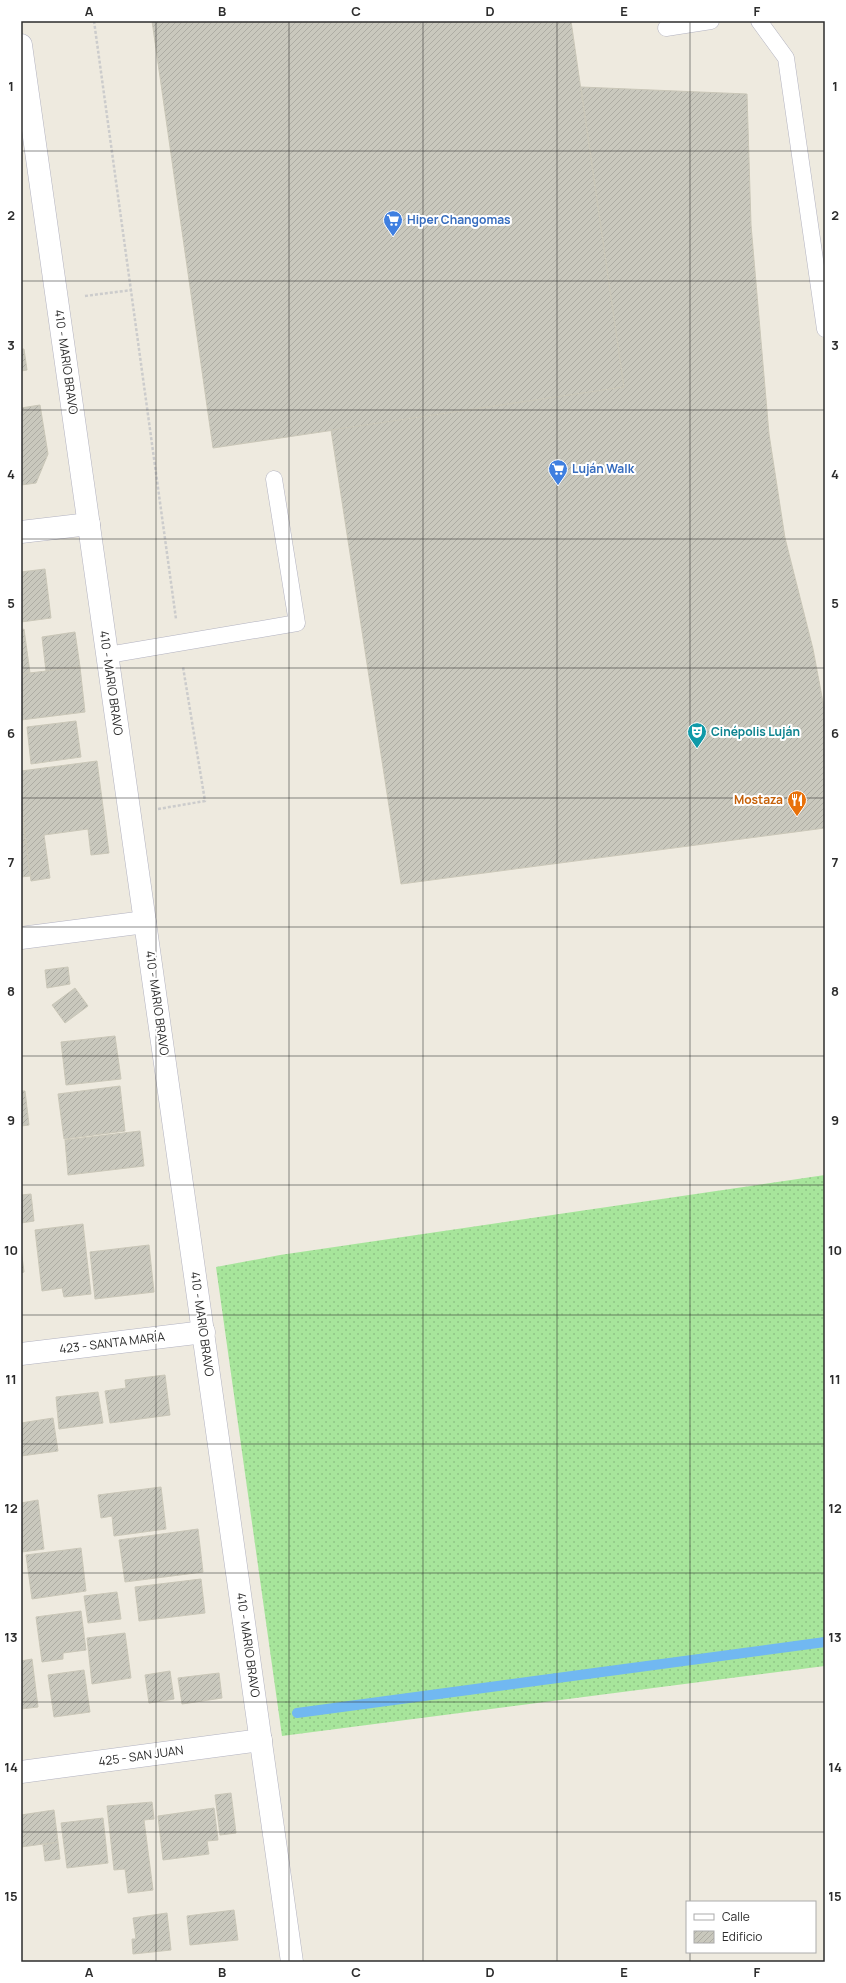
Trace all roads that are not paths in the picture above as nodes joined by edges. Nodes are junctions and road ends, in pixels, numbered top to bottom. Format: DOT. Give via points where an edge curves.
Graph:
graph roads {
  1 [pos="711,21"];
  2 [pos="759,21"];
  3 [pos="666,28"];
  4 [pos="21,45"];
  5 [pos="25,96"];
  6 [pos="825,330"];
  7 [pos="274,479"];
  8 [pos="89,524"];
  9 [pos="21,532"];
  10 [pos="108,656"];
  11 [pos="145,922"];
  12 [pos="21,938"];
  13 [pos="204,1332"];
  14 [pos="21,1354"];
  15 [pos="261,1740"];
  16 [pos="21,1772"];
  17 [pos="292,1962"];
  1 -- 3 [label="lane"];
  2 -- 6 [label="lane" via="786,58"];
  4 -- 5 [label="street, 410 - MARIO BRAVO"];
  5 -- 8 [label="street, 410 - MARIO BRAVO"];
  7 -- 10 [label="lane" via="297,623"];
  8 -- 9 [label="street"];
  8 -- 10 [label="street, 410 - MARIO BRAVO"];
  10 -- 11 [label="street, 410 - MARIO BRAVO"];
  11 -- 12 [label="street"];
  11 -- 13 [label="street, 410 - MARIO BRAVO"];
  13 -- 14 [label="street, 423 - SANTA MARÍA"];
  13 -- 15 [label="street, 410 - MARIO BRAVO"];
  15 -- 16 [label="street, 425 - SAN JUAN"];
  15 -- 17 [label="street, 410 - MARIO BRAVO"];
}
